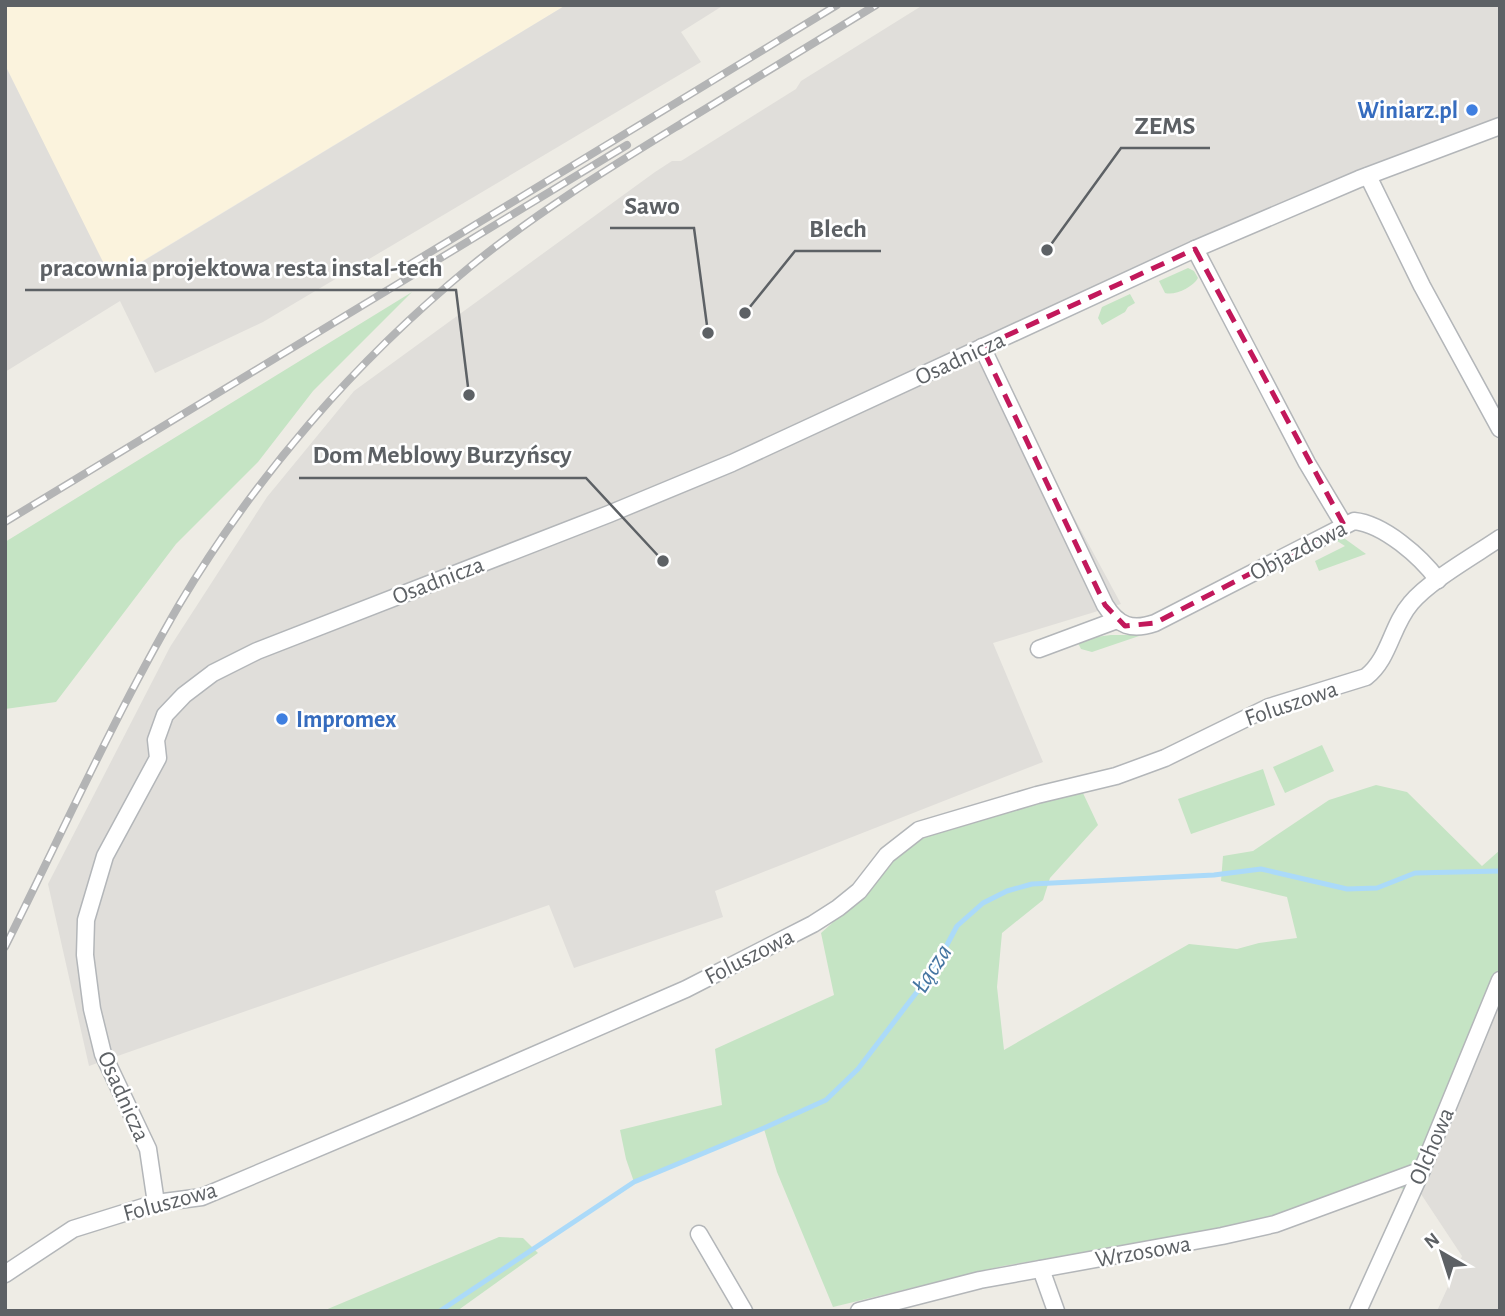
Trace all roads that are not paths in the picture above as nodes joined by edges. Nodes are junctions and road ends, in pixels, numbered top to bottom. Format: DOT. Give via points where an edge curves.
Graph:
graph roads {
  1 [pos="1500,126"];
  2 [pos="1367,176"];
  3 [pos="1195,249"];
  4 [pos="982,347"];
  5 [pos="1500,429"];
  6 [pos="1344,525"];
  7 [pos="1500,538"];
  8 [pos="1438,580"];
  9 [pos="1117,620"];
  10 [pos="1039,649"];
  11 [pos="1500,980"];
  12 [pos="1422,1170"];
  13 [pos="156,1203"];
  14 [pos="699,1234"];
  15 [pos="1041,1269"];
  16 [pos="5,1274"];
  17 [pos="744,1311"];
  18 [pos="859,1311"];
  19 [pos="1056,1311"];
  20 [pos="1358,1311"];
  1 -- 2 [label="street, Osadnicza"];
  2 -- 3 [label="street, Osadnicza"];
  2 -- 5 [label="street"];
  3 -- 4 [label="street, Osadnicza"];
  3 -- 6 [label="street"];
  4 -- 9 [label="street" via="1105,605"];
  4 -- 13 [label="street, Osadnicza" via="711,472 257,652 213,673 184,695 165,716 156,740 158,758 105,856 86,920 92,1009 103,1054 148,1149"];
  6 -- 8 [label="street, Objazdowa" via="1367,522 1383,530 1428,566"];
  6 -- 9 [label="street, Objazdowa" via="1155,623 1140,628"];
  7 -- 8 [label="street"];
  8 -- 13 [label="street, Foluszowa" via="1403,612 1383,658 1366,677 1269,707 1165,758 1116,776 919,830 887,855 859,891 838,908 686,989 202,1197"];
  9 -- 10 [label="street, Objazdowa"];
  11 -- 12 [label="street, Olchowa"];
  12 -- 15 [label="street, Wrzosowa" via="1275,1224"];
  12 -- 20 [label="street, Olchowa"];
  13 -- 16 [label="street, Foluszowa" via="73,1230"];
  14 -- 17 [label="street"];
  15 -- 18 [label="street, Wrzosowa"];
  15 -- 19 [label="street"];
}
